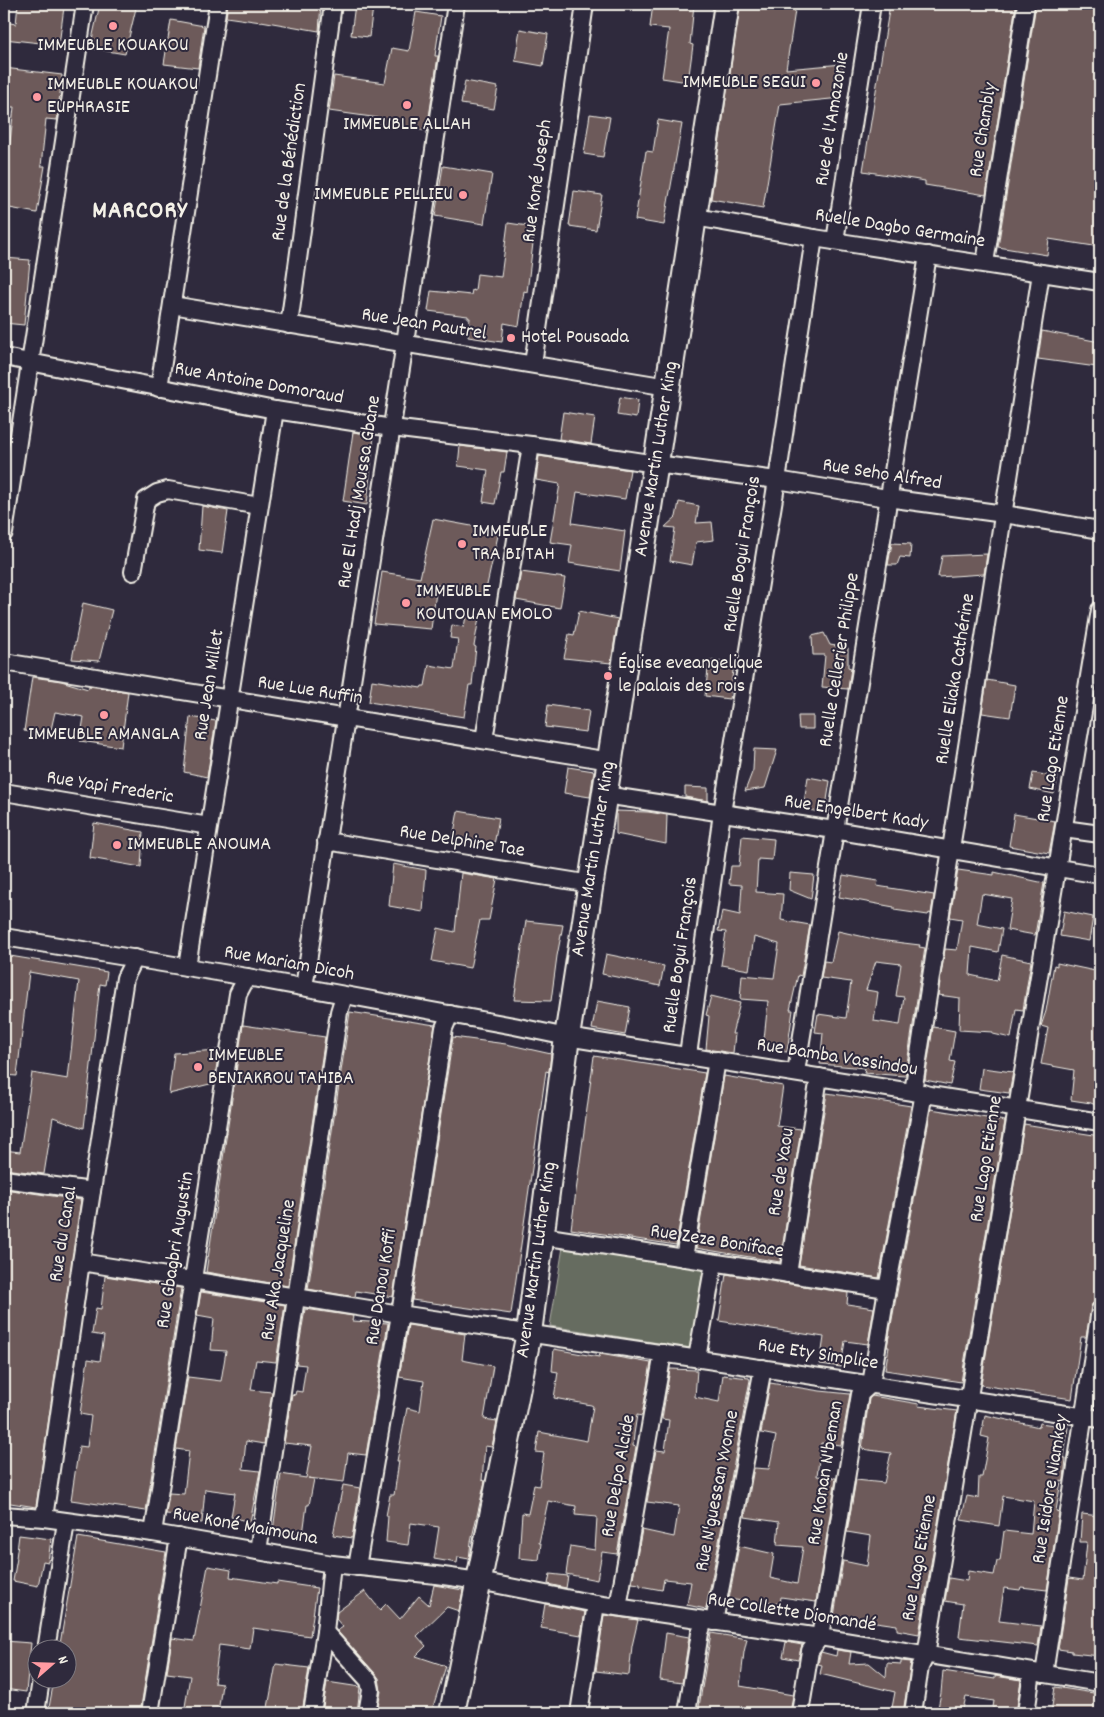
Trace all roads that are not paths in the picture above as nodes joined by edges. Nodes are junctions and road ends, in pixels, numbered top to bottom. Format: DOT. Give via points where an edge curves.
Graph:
graph roads {
  1 [pos="85,4"];
  2 [pos="218,4"];
  3 [pos="333,4"];
  4 [pos="456,4"];
  5 [pos="585,4"];
  6 [pos="727,4"];
  7 [pos="872,4"];
  8 [pos="1026,4"];
  9 [pos="695,217"];
  10 [pos="814,238"];
  11 [pos="835,241"];
  12 [pos="928,255"];
  13 [pos="985,263"];
  14 [pos="1041,273"];
  15 [pos="1100,282"];
  16 [pos="172,305"];
  17 [pos="289,325"];
  18 [pos="405,344"];
  19 [pos="4,357"];
  20 [pos="31,362"];
  21 [pos="533,364"];
  22 [pos="668,387"];
  23 [pos="159,388"];
  24 [pos="274,410"];
  25 [pos="392,428"];
  26 [pos="531,445"];
  27 [pos="656,464"];
  28 [pos="777,480"];
  29 [pos="887,498"];
  30 [pos="260,506"];
  31 [pos="1004,514"];
  32 [pos="1100,530"];
  33 [pos="4,533"];
  34 [pos="133,572"];
  35 [pos="1100,610"];
  36 [pos="4,662"];
  37 [pos="229,699"];
  38 [pos="346,718"];
  39 [pos="484,740"];
  40 [pos="610,761"];
  41 [pos="4,792"];
  42 [pos="605,795"];
  43 [pos="722,813"];
  44 [pos="209,826"];
  45 [pos="1064,829"];
  46 [pos="834,830"];
  47 [pos="1100,834"];
  48 [pos="326,841"];
  49 [pos="951,850"];
  50 [pos="1057,868"];
  51 [pos="1100,874"];
  52 [pos="591,884"];
  53 [pos="4,937"];
  54 [pos="135,958"];
  55 [pos="186,967"];
  56 [pos="247,977"];
  57 [pos="304,988"];
  58 [pos="344,996"];
  59 [pos="450,1014"];
  60 [pos="567,1037"];
  61 [pos="688,1055"];
  62 [pos="717,1060"];
  63 [pos="796,1072"];
  64 [pos="819,1076"];
  65 [pos="919,1093"];
  66 [pos="1017,1108"];
  67 [pos="1100,1122"];
  68 [pos="4,1179"];
  69 [pos="92,1191"];
  70 [pos="542,1236"];
  71 [pos="684,1258"];
  72 [pos="81,1262"];
  73 [pos="714,1263"];
  74 [pos="788,1274"];
  75 [pos="192,1280"];
  76 [pos="887,1289"];
  77 [pos="296,1296"];
  78 [pos="1100,1310"];
  79 [pos="400,1314"];
  80 [pos="529,1333"];
  81 [pos="663,1353"];
  82 [pos="697,1358"];
  83 [pos="763,1368"];
  84 [pos="871,1384"];
  85 [pos="969,1400"];
  86 [pos="1084,1417"];
  87 [pos="1100,1420"];
  88 [pos="4,1515"];
  89 [pos="44,1518"];
  90 [pos="66,1522"];
  91 [pos="153,1533"];
  92 [pos="179,1537"];
  93 [pos="258,1551"];
  94 [pos="332,1564"];
  95 [pos="358,1567"];
  96 [pos="478,1581"];
  97 [pos="596,1604"];
  98 [pos="618,1606"];
  99 [pos="709,1622"];
  100 [pos="325,1632"];
  101 [pos="820,1637"];
  102 [pos="48,1640"];
  103 [pos="926,1655"];
  104 [pos="1038,1673"];
  105 [pos="1100,1683"];
  106 [pos="39,1690"];
  107 [pos="36,1713"];
  108 [pos="150,1713"];
  109 [pos="312,1713"];
  110 [pos="367,1713"];
  111 [pos="452,1713"];
  112 [pos="579,1713"];
  113 [pos="687,1713"];
  114 [pos="800,1713"];
  115 [pos="913,1713"];
  116 [pos="1026,1713"];
  1 -- 20 [label="street"];
  2 -- 16 [label="street"];
  3 -- 17 [label="street, Rue de la Bénédiction"];
  4 -- 18 [label="street, Rue El Hadj Moussa Gbane"];
  5 -- 21 [label="street, Rue Koné Joseph"];
  6 -- 9 [label="street, Avenue Martin Luther King"];
  7 -- 11 [label="street, Rue de l'Amazonie"];
  8 -- 13 [label="street, Rue Chambly"];
  9 -- 10 [label="street, Ruelle Dagbo Germaine"];
  9 -- 22 [label="street, Avenue Martin Luther King"];
  10 -- 11 [label="street, Ruelle Dagbo Germaine"];
  10 -- 28 [label="street, Ruelle Bogui François"];
  11 -- 12 [label="street, Ruelle Dagbo Germaine"];
  12 -- 13 [label="street, Ruelle Dagbo Germaine"];
  12 -- 29 [label="street, Ruelle Cellerier Philippe"];
  13 -- 14 [label="street, Ruelle Dagbo Germaine"];
  14 -- 15 [label="street, Ruelle Dagbo Germaine"];
  14 -- 31 [label="street, Ruelle Eliaka Cathérine"];
  16 -- 17 [label="street, Rue Jean Pautrel"];
  16 -- 23 [label="street"];
  17 -- 18 [label="street, Rue Jean Pautrel"];
  18 -- 21 [label="street, Rue Jean Pautrel"];
  18 -- 25 [label="street, Rue El Hadj Moussa Gbane"];
  19 -- 20 [label="street, Rue Antoine Domoraud"];
  20 -- 23 [label="street, Rue Antoine Domoraud"];
  20 -- 33 [label="street"];
  21 -- 22 [label="street, Rue Jean Pautrel"];
  22 -- 27 [label="street, Avenue Martin Luther King"];
  23 -- 24 [label="street, Rue Antoine Domoraud"];
  24 -- 25 [label="street, Rue Antoine Domoraud"];
  24 -- 30 [label="street, Rue Jean Millet"];
  25 -- 26 [label="street, Rue Antoine Domoraud"];
  25 -- 38 [label="street, Rue El Hadj Moussa Gbane"];
  26 -- 27 [label="street, Rue Antoine Domoraud"];
  26 -- 39 [label="street"];
  27 -- 28 [label="street, Rue Seho Alfred"];
  27 -- 40 [label="street, Avenue Martin Luther King"];
  28 -- 29 [label="street, Rue Seho Alfred"];
  28 -- 43 [label="street, Ruelle Bogui François"];
  29 -- 31 [label="street, Rue Seho Alfred"];
  29 -- 46 [label="street, Ruelle Cellerier Philippe"];
  30 -- 34 [label="street" via="168,490 157,493 146,500"];
  30 -- 37 [label="street, Rue Jean Millet"];
  31 -- 32 [label="street, Rue Seho Alfred"];
  31 -- 49 [label="street, Ruelle Eliaka Cathérine"];
  35 -- 45 [label="street, Rue Lago Etienne"];
  36 -- 37 [label="street, Rue Lue Ruffin"];
  37 -- 38 [label="street, Rue Lue Ruffin"];
  37 -- 44 [label="street, Rue Jean Millet"];
  38 -- 39 [label="street, Rue Lue Ruffin"];
  38 -- 48 [label="street, Rue El Hadj Moussa Gbane"];
  39 -- 40 [label="street, Rue Lue Ruffin"];
  40 -- 42 [label="street, Avenue Martin Luther King"];
  41 -- 44 [label="street, Rue Yapi Frederic"];
  42 -- 43 [label="street, Rue Engelbert Kady"];
  42 -- 52 [label="street, Avenue Martin Luther King"];
  43 -- 46 [label="street, Rue Engelbert Kady"];
  43 -- 61 [label="street, Ruelle Bogui François"];
  44 -- 55 [label="street, Rue Jean Millet"];
  45 -- 47 [label="street"];
  45 -- 50 [label="street, Rue Lago Etienne"];
  46 -- 49 [label="street, Rue Engelbert Kady"];
  46 -- 63 [label="street, Ruelle Cellerier Philippe"];
  48 -- 52 [label="street, Rue Delphine Tae"];
  48 -- 57 [label="street, Rue El Hadj Moussa Gbane"];
  49 -- 50 [label="street, Rue Engelbert Kady"];
  49 -- 65 [label="street, Ruelle Eliaka Cathérine"];
  50 -- 51 [label="street, Rue Engelbert Kady"];
  50 -- 66 [label="street, Rue Lago Etienne"];
  52 -- 60 [label="street, Avenue Martin Luther King"];
  53 -- 54 [label="street, Rue Mariam Dicoh"];
  54 -- 55 [label="street, Rue Mariam Dicoh"];
  54 -- 69 [label="street, Rue du Canal" via="126,978"];
  55 -- 56 [label="street, Rue Mariam Dicoh"];
  56 -- 57 [label="street, Rue Mariam Dicoh"];
  56 -- 75 [label="street, Rue Gbagbri Augustin" via="238,994"];
  57 -- 58 [label="street, Rue Mariam Dicoh"];
  58 -- 59 [label="street, Rue Mariam Dicoh"];
  58 -- 77 [label="street, Rue Aka Jacqueline"];
  59 -- 60 [label="street, Rue Mariam Dicoh"];
  59 -- 79 [label="street, Rue Danou Koffi" via="444,1028"];
  60 -- 61 [label="street, Rue Bamba Vassindou"];
  60 -- 70 [label="street, Avenue Martin Luther King"];
  61 -- 62 [label="street, Rue Bamba Vassindou"];
  62 -- 63 [label="street, Rue Bamba Vassindou"];
  62 -- 71 [label="street"];
  63 -- 64 [label="street, Rue Bamba Vassindou"];
  64 -- 65 [label="street, Rue Bamba Vassindou"];
  64 -- 74 [label="street, Rue de Yaou"];
  65 -- 66 [label="street, Rue Bamba Vassindou"];
  65 -- 76 [label="street, Rue Konan N'beman"];
  66 -- 67 [label="street, Rue Bamba Vassindou"];
  66 -- 85 [label="street, Rue Lago Etienne"];
  68 -- 69 [label="street"];
  69 -- 72 [label="street, Rue du Canal"];
  70 -- 71 [label="street, Rue Zeze Boniface"];
  70 -- 80 [label="street, Avenue Martin Luther King"];
  71 -- 73 [label="street, Rue Zeze Boniface"];
  72 -- 75 [label="street, Rue Ety Simplice"];
  72 -- 89 [label="street, Rue du Canal"];
  73 -- 74 [label="street, Rue Zeze Boniface"];
  73 -- 82 [label="street"];
  74 -- 76 [label="street, Rue Zeze Boniface"];
  75 -- 77 [label="street, Rue Ety Simplice"];
  75 -- 91 [label="street, Rue Gbagbri Augustin"];
  76 -- 84 [label="street, Rue Konan N'beman"];
  77 -- 79 [label="street, Rue Ety Simplice"];
  77 -- 93 [label="street, Rue Aka Jacqueline"];
  78 -- 86 [label="street, Rue Isidore Niamkey"];
  79 -- 80 [label="street, Rue Ety Simplice"];
  79 -- 95 [label="street, Rue Danou Koffi"];
  80 -- 81 [label="street, Rue Ety Simplice"];
  80 -- 96 [label="street, Avenue Martin Luther King"];
  81 -- 82 [label="street, Rue Ety Simplice"];
  81 -- 98 [label="street, Rue Delpo Alcide"];
  82 -- 83 [label="street, Rue Ety Simplice"];
  83 -- 84 [label="street, Rue Ety Simplice"];
  83 -- 99 [label="street, Rue N'guessan Yvonne"];
  84 -- 85 [label="street, Rue Ety Simplice"];
  84 -- 101 [label="street, Rue Konan N'beman" via="860,1394"];
  85 -- 86 [label="street, Rue Ety Simplice"];
  85 -- 103 [label="street, Rue Lago Etienne"];
  86 -- 87 [label="street, Rue Ety Simplice"];
  86 -- 104 [label="street, Rue Isidore Niamkey"];
  88 -- 89 [label="street, Rue Koné Maimouna"];
  89 -- 90 [label="street, Rue Koné Maimouna"];
  90 -- 91 [label="street, Rue Koné Maimouna"];
  90 -- 102 [label="street"];
  91 -- 92 [label="street, Rue Koné Maimouna"];
  92 -- 93 [label="street, Rue Koné Maimouna"];
  92 -- 108 [label="street"];
  93 -- 94 [label="street, Rue Koné Maimouna"];
  94 -- 95 [label="street, Rue Koné Maimouna"];
  94 -- 100 [label="street"];
  95 -- 96 [label="street, Rue Koné Maimouna"];
  96 -- 97 [label="street, Rue Collette Diomandé"];
  96 -- 111 [label="street, Avenue Martin Luther King"];
  97 -- 98 [label="street, Rue Collette Diomandé"];
  97 -- 112 [label="street"];
  98 -- 99 [label="street, Rue Collette Diomandé"];
  99 -- 101 [label="street, Rue Collette Diomandé"];
  99 -- 113 [label="street, Rue N'guessan Yvonne" via="700,1634"];
  100 -- 109 [label="street"];
  100 -- 110 [label="street" via="369,1682 371,1690"];
  101 -- 103 [label="street, Rue Collette Diomandé"];
  101 -- 114 [label="street, Rue Konan N'beman" via="810,1651"];
  103 -- 104 [label="street, Rue Collette Diomandé"];
  103 -- 115 [label="street, Rue Lago Etienne" via="920,1667"];
  104 -- 105 [label="street, Rue Collette Diomandé"];
  104 -- 116 [label="street, Rue Isidore Niamkey"];
  106 -- 107 [label="street"];
}
